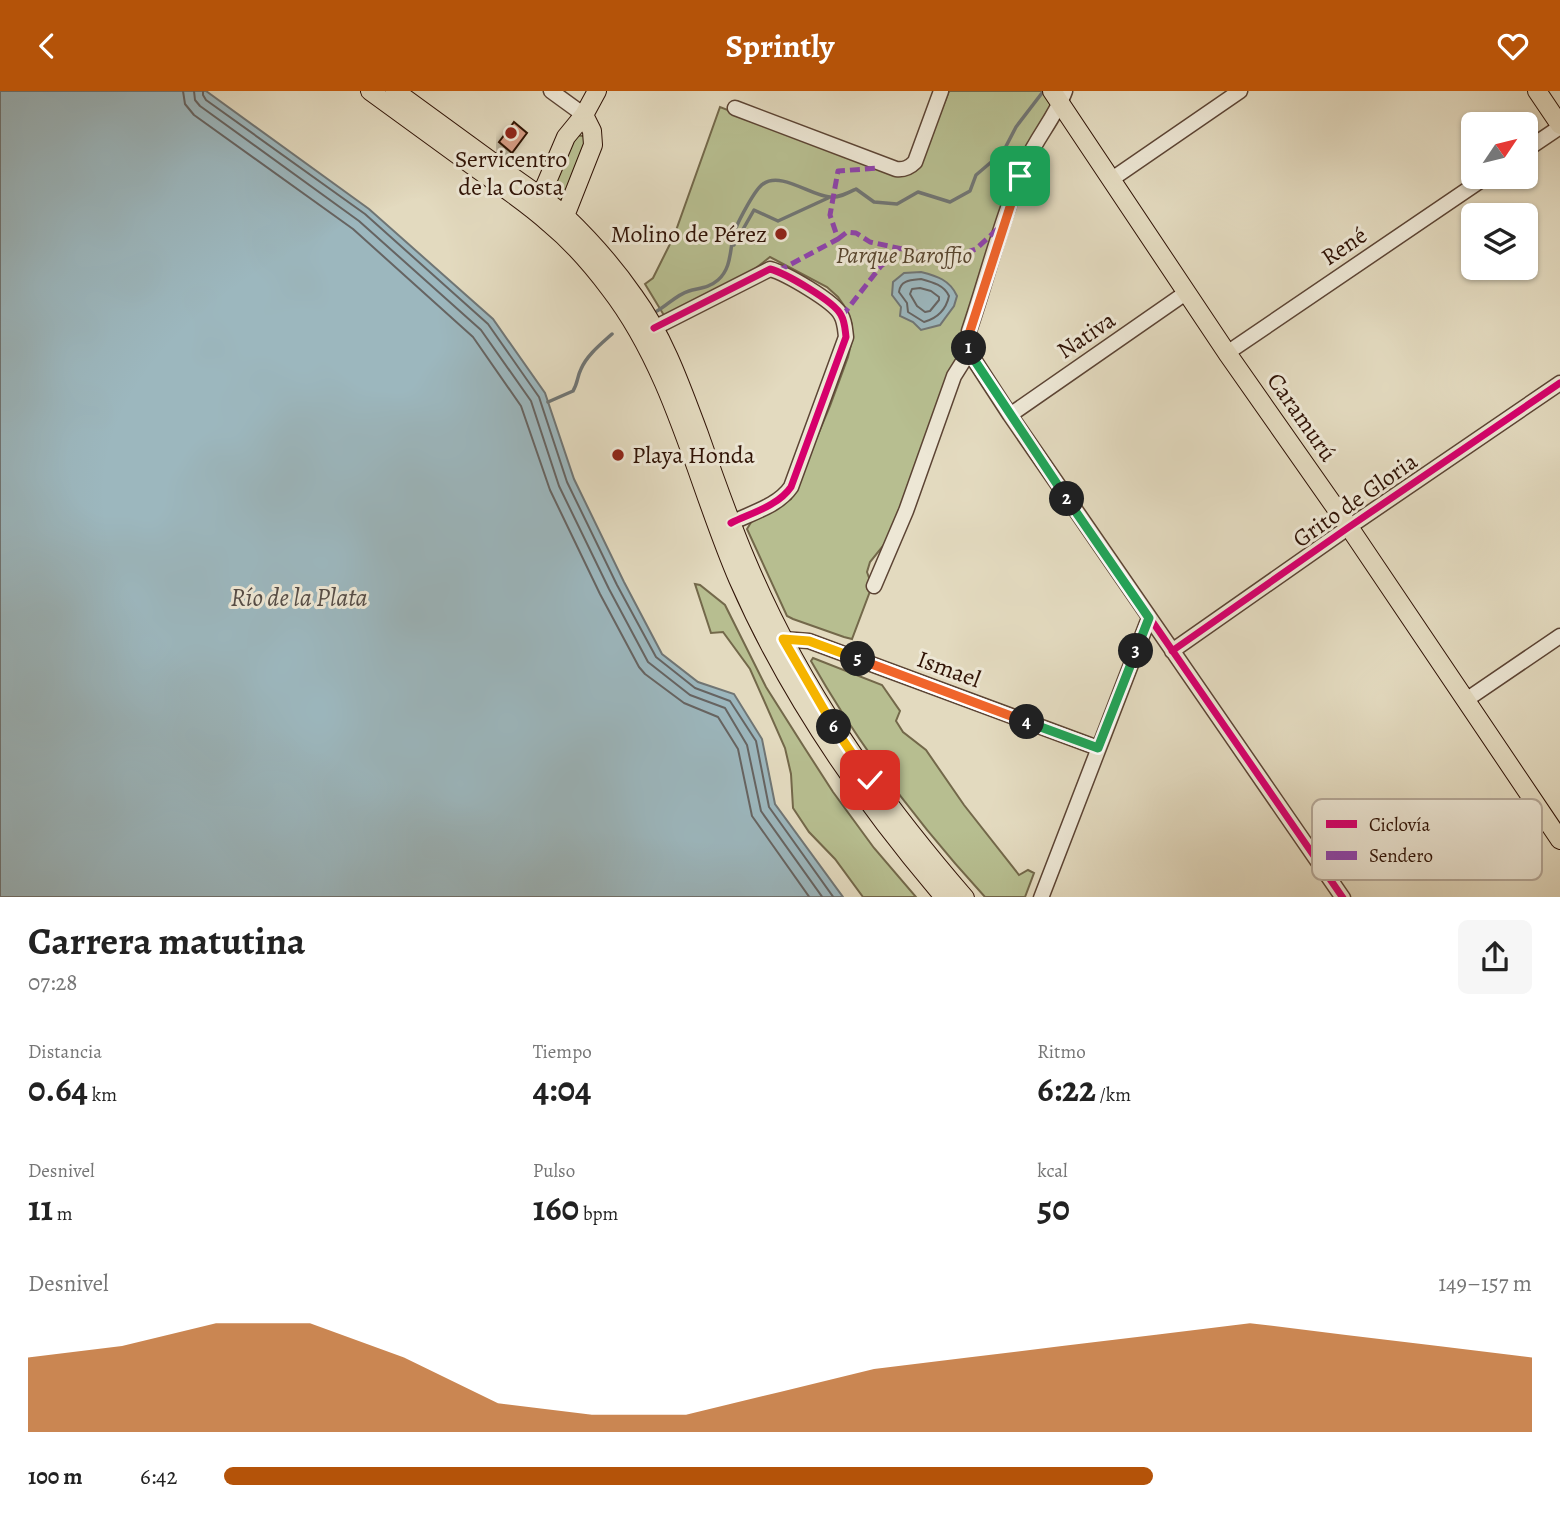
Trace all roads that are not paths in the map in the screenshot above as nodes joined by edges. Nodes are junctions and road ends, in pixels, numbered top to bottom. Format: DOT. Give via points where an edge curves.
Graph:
graph roads {
  1 [pos="370,91"];
  2 [pos="394,91"];
  3 [pos="551,91"];
  4 [pos="597,91"];
  5 [pos="941,91"];
  6 [pos="1240,91"];
  7 [pos="1536,91"];
  8 [pos="1059,95"];
  9 [pos="735,108"];
  10 [pos="584,115"];
  11 [pos="1560,126"];
  12 [pos="1538,142"];
  13 [pos="1112,179"];
  14 [pos="1468,189"];
  15 [pos="538,204"];
  16 [pos="565,216"];
  17 [pos="1187,292"];
  18 [pos="654,328"];
  19 [pos="969,352"];
  20 [pos="1227,353"];
  21 [pos="1560,383"];
  22 [pos="1010,415"];
  23 [pos="731,523"];
  24 [pos="1349,527"];
  25 [pos="874,586"];
  26 [pos="1149,618"];
  27 [pos="1560,636"];
  28 [pos="783,639"];
  29 [pos="1172,651"];
  30 [pos="1466,700"];
  31 [pos="1098,748"];
  32 [pos="1532,799"];
  33 [pos="1542,813"];
  34 [pos="1560,840"];
  35 [pos="1312,853"];
  36 [pos="1331,880"];
  37 [pos="944,897"];
  38 [pos="964,897"];
  39 [pos="1041,897"];
  40 [pos="1342,897"];
  1 -- 15 [label="main road"];
  2 -- 15 [label="main road"];
  3 -- 10 [label="street"];
  4 -- 10 [label="main road"];
  5 -- 9 [label="street" via="915,162 901,170"];
  6 -- 13 [label="street"];
  7 -- 11 [label="main road"];
  8 -- 13 [label="main road, Caramurú"];
  8 -- 19 [label="street" via="1016,187 970,331"];
  10 -- 15 [label="main road" via="566,137"];
  10 -- 16 [label="main road" via="593,145"];
  11 -- 12 [label="street"];
  13 -- 17 [label="main road, Caramurú"];
  14 -- 20 [label="street, René"];
  15 -- 16 [label="main road"];
  15 -- 37 [label="main road" via="610,288 640,333 738,580 802,704 842,766"];
  16 -- 18 [label="main road" via="621,279"];
  17 -- 20 [label="main road, Caramurú"];
  17 -- 22 [label="street, Nativa"];
  18 -- 23 [label="main road" via="684,393"];
  18 -- 23 [label="street" via="770,269 819,295 842,316 846,337 791,487 779,500"];
  19 -- 22 [label="street"];
  19 -- 25 [label="street" via="954,376"];
  20 -- 24 [label="main road, Caramurú"];
  21 -- 24 [label="street, Grito de Gloria"];
  22 -- 26 [label="street"];
  23 -- 28 [label="main road"];
  24 -- 29 [label="street, Grito de Gloria"];
  24 -- 30 [label="main road, Caramurú"];
  26 -- 29 [label="street"];
  26 -- 31 [label="street"];
  27 -- 30 [label="street"];
  28 -- 31 [label="street, Ismael" via="809,641"];
  28 -- 38 [label="main road" via="870,780"];
  29 -- 35 [label="street"];
  30 -- 32 [label="main road, Caramurú"];
  31 -- 39 [label="street"];
  33 -- 34 [label="main road, Caramurú"];
  36 -- 40 [label="street"];
}
